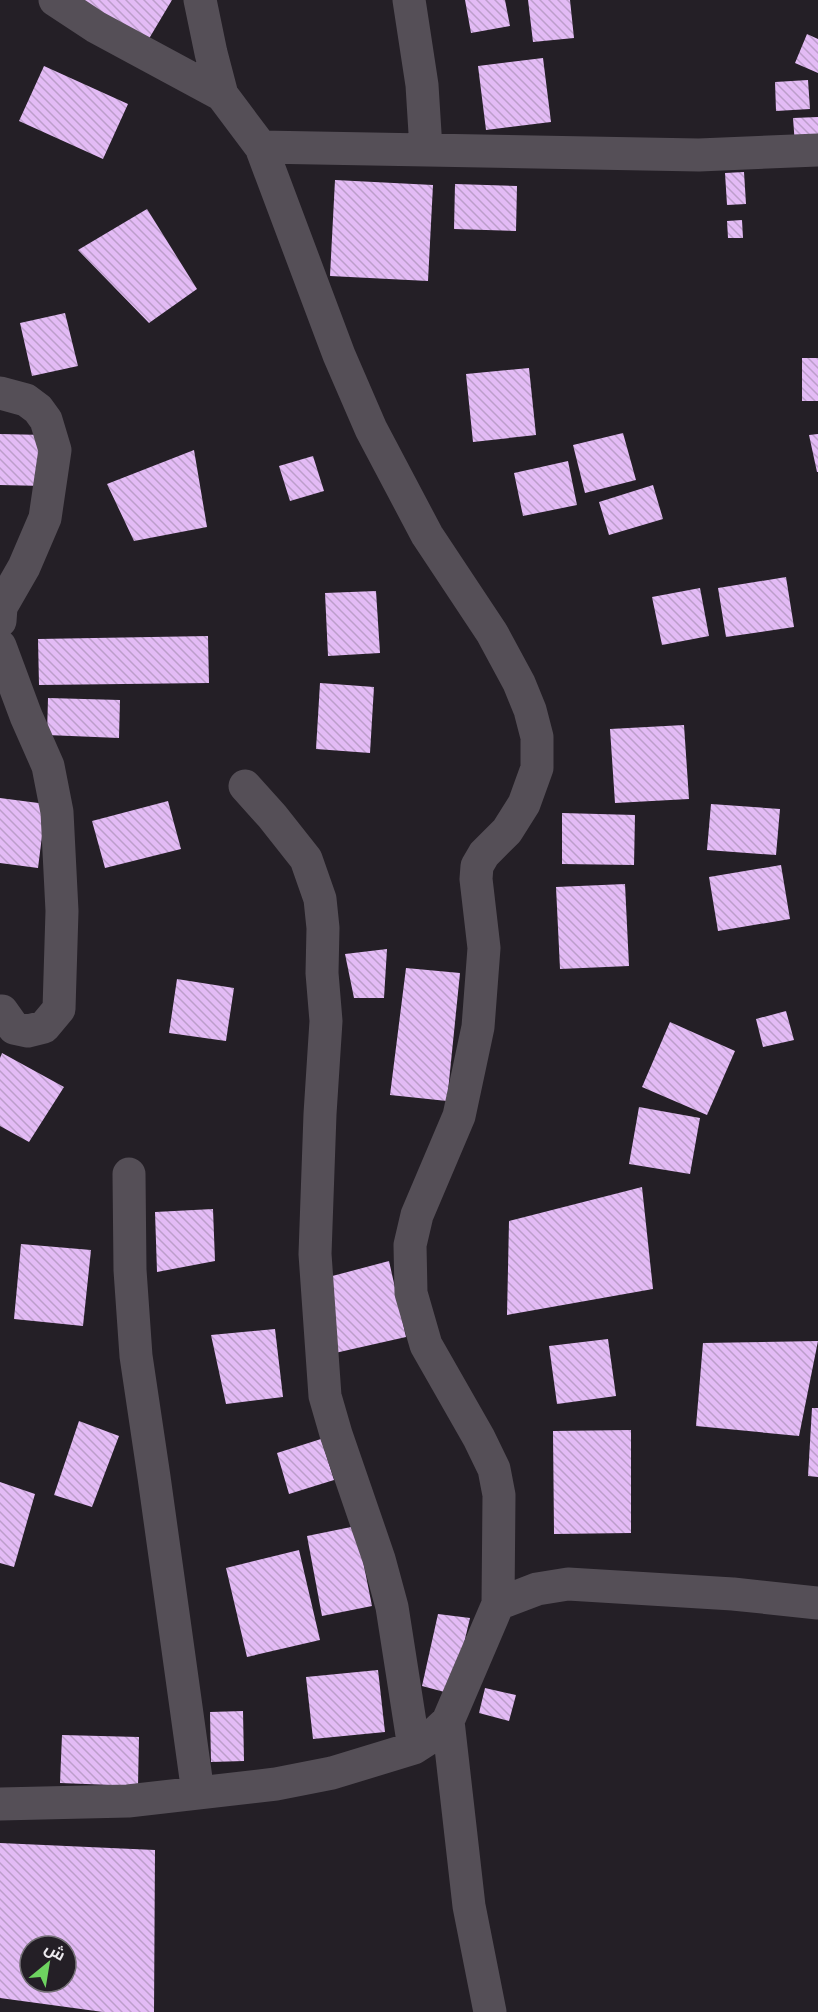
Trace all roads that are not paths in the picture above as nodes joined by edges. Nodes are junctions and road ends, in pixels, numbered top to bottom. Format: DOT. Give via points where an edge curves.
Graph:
graph roads {
  1 [pos="55,0"];
  2 [pos="200,0"];
  3 [pos="409,0"];
  4 [pos="222,95"];
  5 [pos="261,147"];
  6 [pos="426,150"];
  7 [pos="818,150"];
  8 [pos="0,393"];
  9 [pos="0,621"];
  10 [pos="0,646"];
  11 [pos="245,786"];
  12 [pos="2,1011"];
  13 [pos="129,1173"];
  14 [pos="818,1603"];
  15 [pos="498,1604"];
  16 [pos="448,1721"];
  17 [pos="414,1748"];
  18 [pos="198,1793"];
  19 [pos="0,1804"];
  20 [pos="490,2012"];
  1 -- 4 [label="street" via="96,27"];
  2 -- 4 [label="street"];
  3 -- 6 [label="street" via="422,85"];
  4 -- 5 [label="street"];
  5 -- 6 [label="street"];
  5 -- 15 [label="street" via="371,429 427,535 492,633 531,710 537,737 537,768 524,804 477,867 484,948 478,1027 459,1116 417,1215 410,1245 411,1293 426,1345 494,1469 499,1495"];
  6 -- 7 [label="street" via="699,155"];
  8 -- 9 [label="street" via="26,400 38,409 46,420 54,450 45,518 1,607"];
  10 -- 12 [label="street" via="48,766 57,812 62,911 59,1009 44,1027 28,1031 15,1028"];
  11 -- 17 [label="street" via="306,859 320,899 326,1022 315,1254 325,1396 392,1606"];
  13 -- 18 [label="street" via="136,1356"];
  14 -- 15 [label="street" via="568,1584 537,1589"];
  15 -- 16 [label="street"];
  16 -- 17 [label="street"];
  16 -- 20 [label="street" via="469,1906"];
  17 -- 18 [label="street" via="332,1773"];
  18 -- 19 [label="street" via="128,1801"];
}
